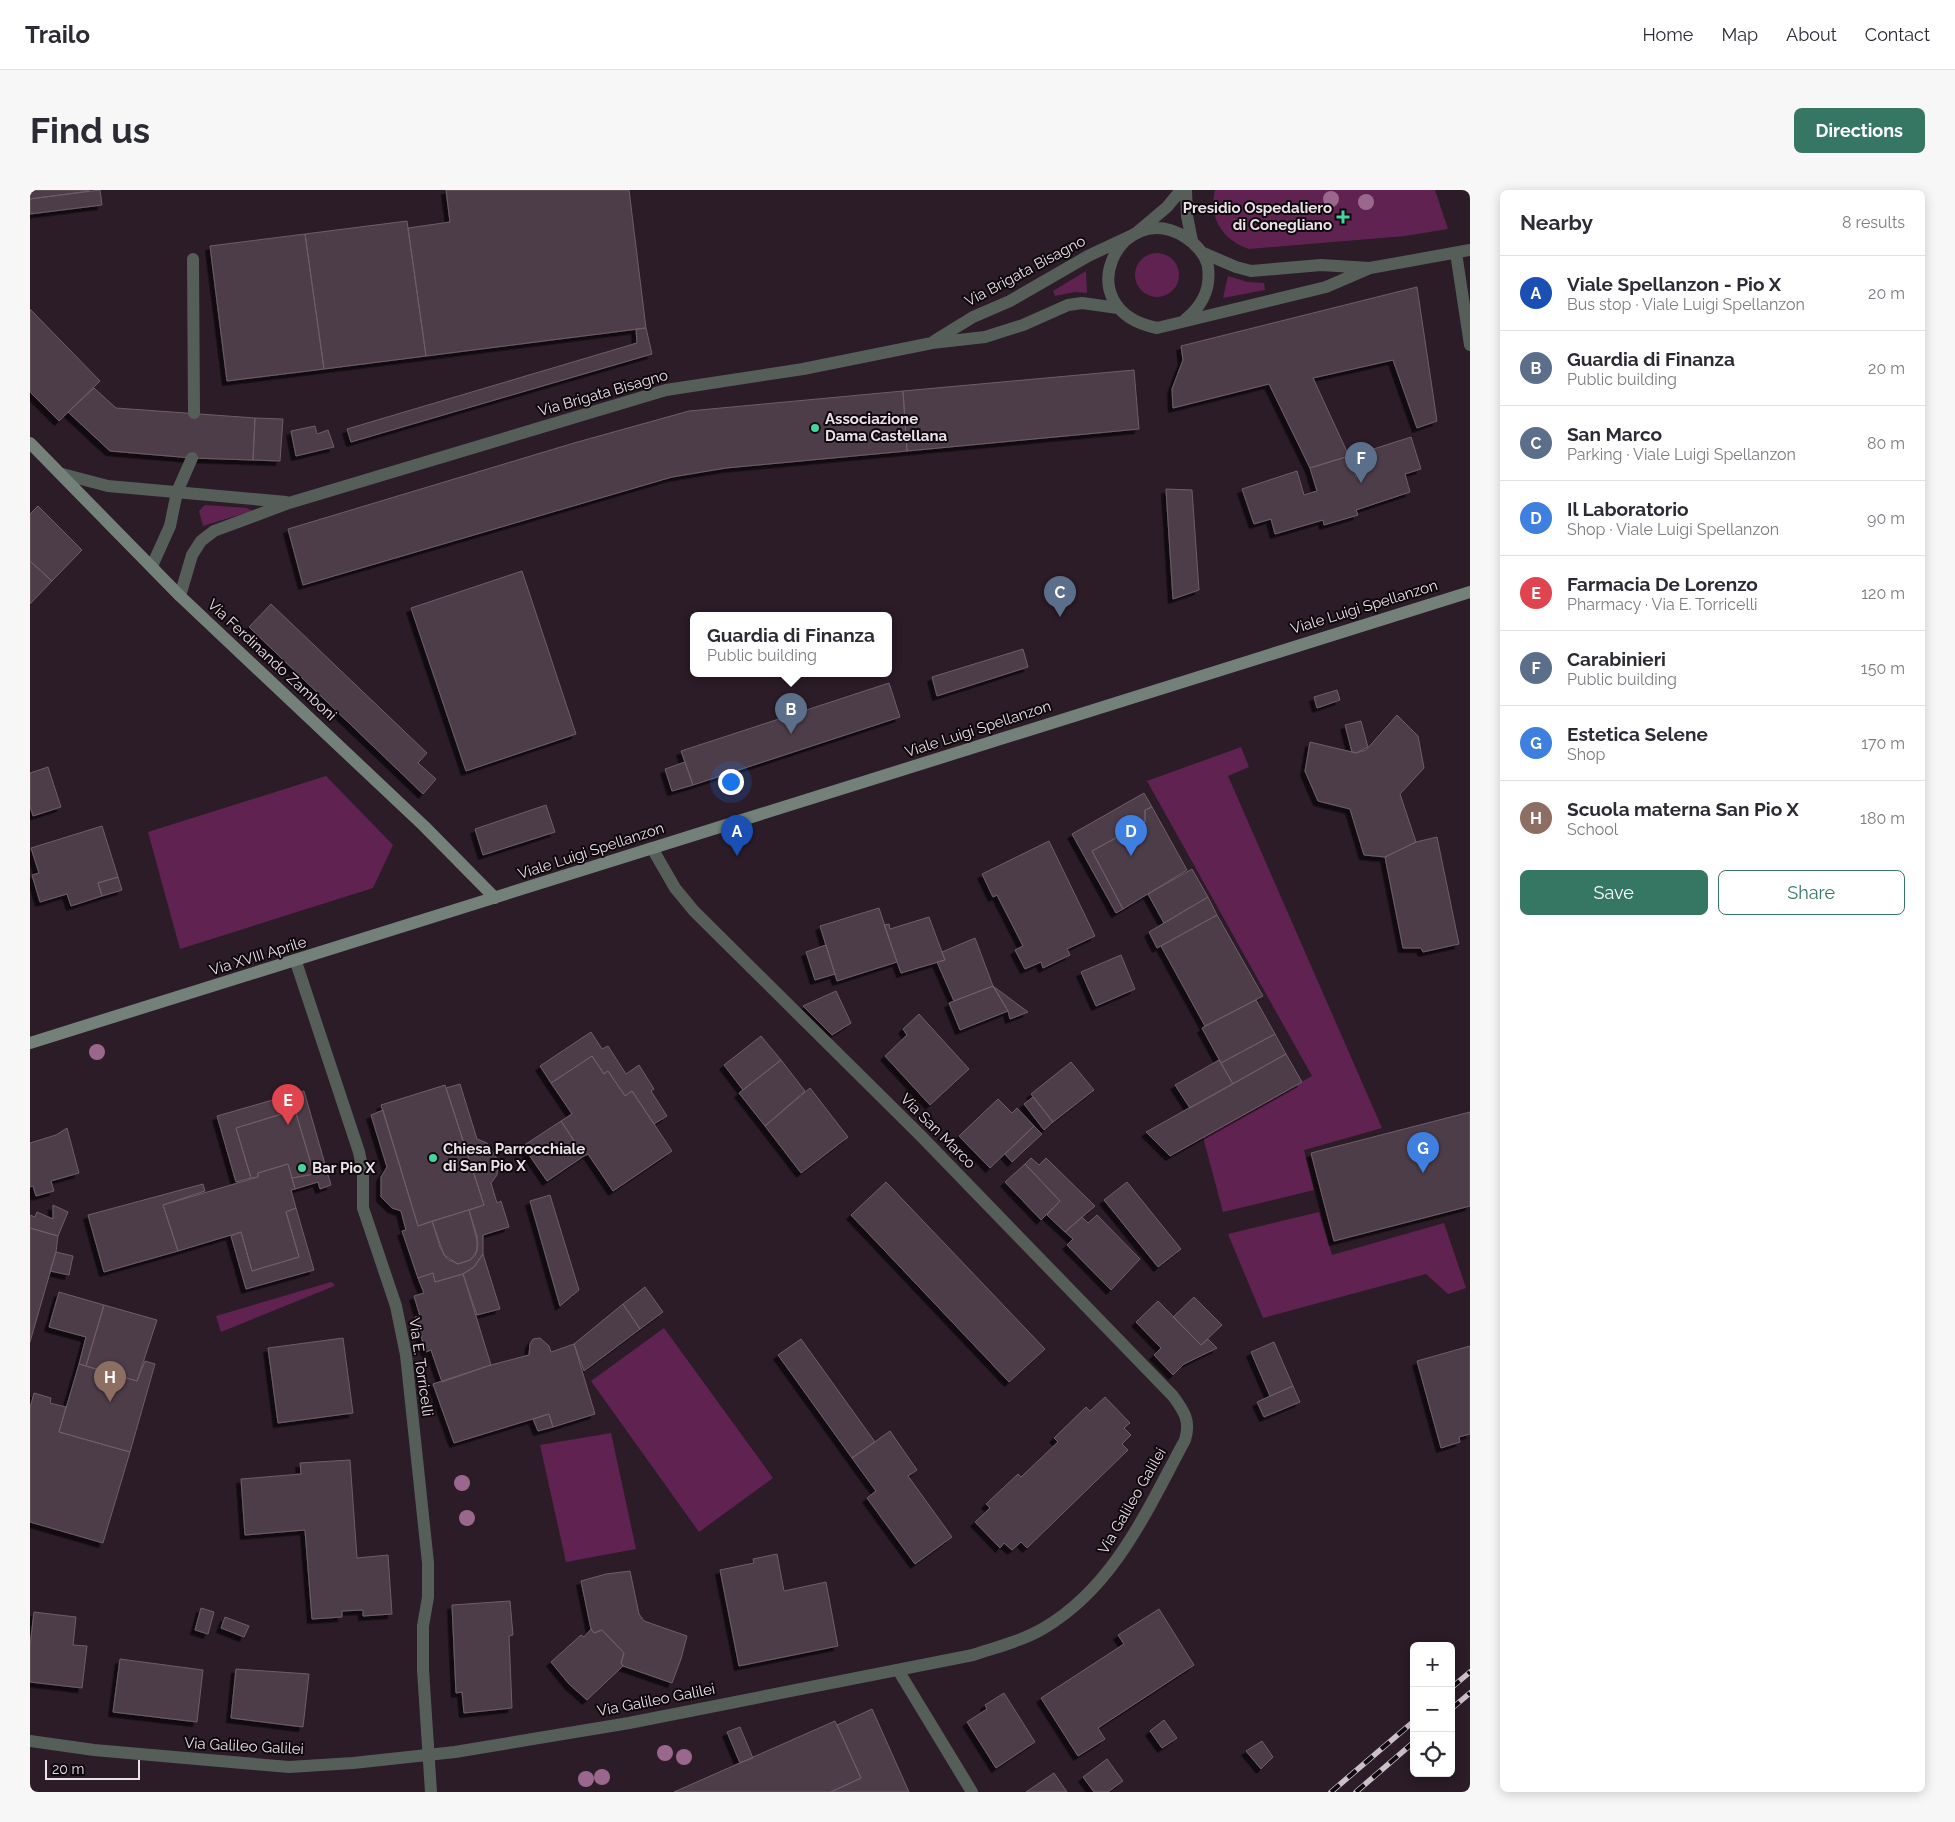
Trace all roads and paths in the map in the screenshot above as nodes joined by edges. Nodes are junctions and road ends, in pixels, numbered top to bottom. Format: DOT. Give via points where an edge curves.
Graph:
graph roads {
  1 [pos="1181,190"];
  2 [pos="1186,190"];
  3 [pos="1135,234"];
  4 [pos="1192,241"];
  5 [pos="1470,250"];
  6 [pos="1201,252"];
  7 [pos="1456,252"];
  8 [pos="193,259"];
  9 [pos="1370,268"];
  10 [pos="1118,308"];
  11 [pos="1185,320"];
  12 [pos="932,343"];
  13 [pos="1470,345"];
  14 [pos="194,413"];
  15 [pos="30,443"];
  16 [pos="192,458"];
  17 [pos="62,474"];
  18 [pos="177,492"];
  19 [pos="289,503"];
  20 [pos="152,566"];
  21 [pos="1470,592"];
  22 [pos="180,596"];
  23 [pos="652,848"];
  24 [pos="496,898"];
  25 [pos="296,962"];
  26 [pos="30,1043"];
  27 [pos="1185,1440"];
  28 [pos="898,1670"];
  29 [pos="30,1741"];
  30 [pos="428,1756"];
  31 [pos="431,1792"];
  32 [pos="972,1792"];
  1 -- 3 [label="street" via="1167,207"];
  2 -- 4 [label="street"];
  3 -- 4 [label="street" via="1166,228"];
  3 -- 10 [label="street" via="1114,254 1110,268 1108,282"];
  3 -- 12 [label="street, Via Brigata Bisagno" via="1088,256 1010,301 973,316"];
  4 -- 6 [label="street"];
  5 -- 7 [label="street"];
  6 -- 9 [label="street" via="1252,271 1321,265"];
  6 -- 11 [label="street" via="1207,265 1205,297 1198,310"];
  7 -- 9 [label="street"];
  7 -- 13 [label="street"];
  8 -- 14 [label="street"];
  9 -- 11 [label="street" via="1326,287"];
  10 -- 11 [label="street" via="1128,318 1150,327 1172,326"];
  10 -- 12 [label="street, Via Brigata Bisagno" via="1082,303 1068,305 984,338"];
  12 -- 19 [label="street, Via Brigata Bisagno" via="803,369 666,390"];
  15 -- 17 [label="street, Via Ferdinando Zamboni"];
  16 -- 18 [label="street"];
  17 -- 18 [label="street, Via Brigata Bisagno" via="108,486"];
  17 -- 20 [label="street, Via Ferdinando Zamboni"];
  18 -- 19 [label="street, Via Brigata Bisagno"];
  18 -- 20 [label="street" via="170,526"];
  19 -- 22 [label="street, Via Brigata Bisagno" via="214,531 201,541 190,562"];
  20 -- 22 [label="street, Via Ferdinando Zamboni"];
  21 -- 23 [label="street, Viale Luigi Spellanzon"];
  22 -- 24 [label="street, Via Ferdinando Zamboni"];
  23 -- 24 [label="street, Viale Luigi Spellanzon"];
  23 -- 27 [label="street, Via San Marco" via="675,888 694,911 921,1136 1173,1396 1185,1412 1189,1426"];
  24 -- 25 [label="street, Via XVIII Aprile"];
  25 -- 26 [label="street, Via XVIII Aprile"];
  25 -- 30 [label="street, Via E. Torricelli" via="359,1152 363,1172 363,1208 396,1306 406,1355 428,1563 428,1597 423,1626"];
  27 -- 28 [label="street, Via Galileo Galilei" via="1124,1551 1104,1578 1066,1613 1022,1639 973,1655"];
  28 -- 30 [label="street, Via Galileo Galilei" via="629,1722"];
  28 -- 32 [label="street"];
  29 -- 30 [label="street, Via Galileo Galilei" via="103,1751 289,1767"];
  30 -- 31 [label="street, Via E. Torricelli"];
}
